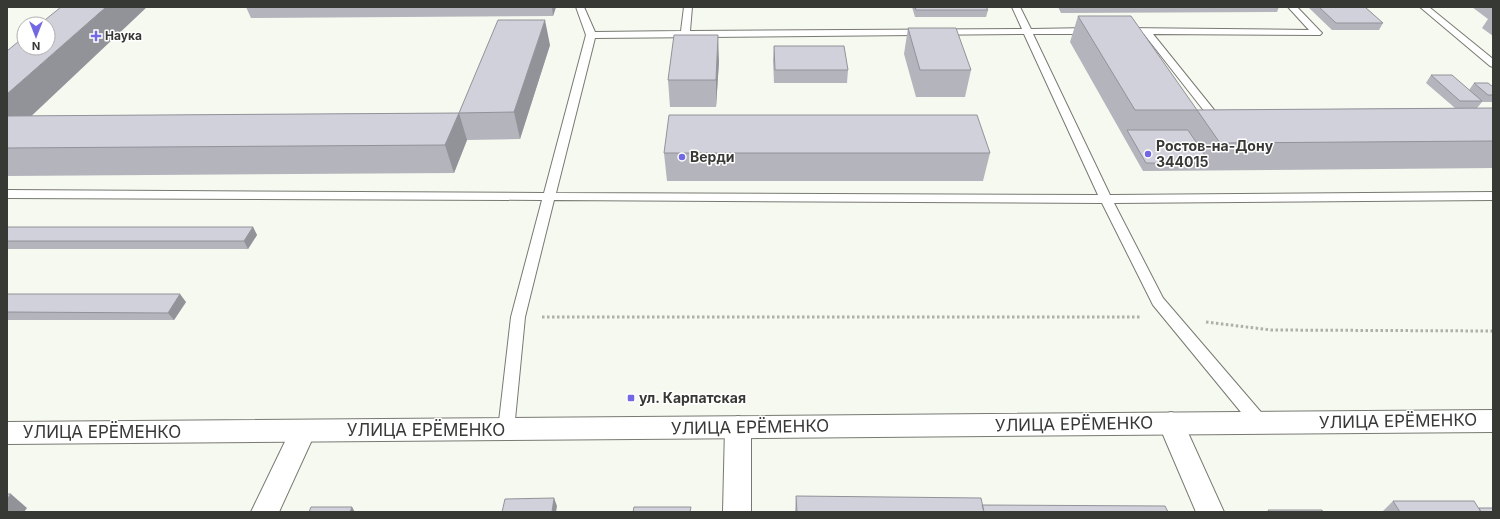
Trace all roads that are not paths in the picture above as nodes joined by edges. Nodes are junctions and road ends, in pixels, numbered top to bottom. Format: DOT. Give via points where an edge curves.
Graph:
graph roads {
  1 [pos="580,7"];
  2 [pos="688,7"];
  3 [pos="1016,7"];
  4 [pos="1292,7"];
  5 [pos="1424,7"];
  6 [pos="1027,31"];
  7 [pos="1099,31"];
  8 [pos="1114,31"];
  9 [pos="1146,31"];
  10 [pos="685,34"];
  11 [pos="591,35"];
  12 [pos="1493,64"];
  13 [pos="1232,119"];
  14 [pos="7,194"];
  15 [pos="550,195"];
  16 [pos="1493,196"];
  17 [pos="1106,199"];
  18 [pos="1493,420"];
  19 [pos="1171,423"];
  20 [pos="1260,423"];
  21 [pos="738,427"];
  22 [pos="506,430"];
  23 [pos="304,431"];
  24 [pos="7,433"];
  25 [pos="265,512"];
  26 [pos="737,512"];
  27 [pos="1210,512"];
  1 -- 11 [label="lane"];
  2 -- 10 [label="lane"];
  3 -- 6 [label="lane"];
  4 -- 9 [label="lane" via="1317,33"];
  5 -- 12 [label="lane"];
  6 -- 7 [label="lane"];
  6 -- 10 [label="lane"];
  6 -- 17 [label="lane"];
  8 -- 9 [label="lane"];
  9 -- 13 [label="lane" via="1216,119"];
  10 -- 11 [label="lane"];
  11 -- 15 [label="lane"];
  14 -- 15 [label="lane"];
  15 -- 17 [label="lane"];
  15 -- 22 [label="lane" via="518,317"];
  16 -- 17 [label="lane"];
  17 -- 20 [label="lane" via="1158,301"];
  18 -- 20 [label="main road, УЛИЦА ЕРЁМЕНКО"];
  19 -- 20 [label="main road, УЛИЦА ЕРЁМЕНКО"];
  19 -- 21 [label="main road, УЛИЦА ЕРЁМЕНКО"];
  19 -- 27 [label="main road"];
  21 -- 22 [label="main road, УЛИЦА ЕРЁМЕНКО"];
  21 -- 26 [label="main road"];
  22 -- 23 [label="main road, УЛИЦА ЕРЁМЕНКО"];
  23 -- 24 [label="main road, УЛИЦА ЕРЁМЕНКО"];
  23 -- 25 [label="main road"];
}
